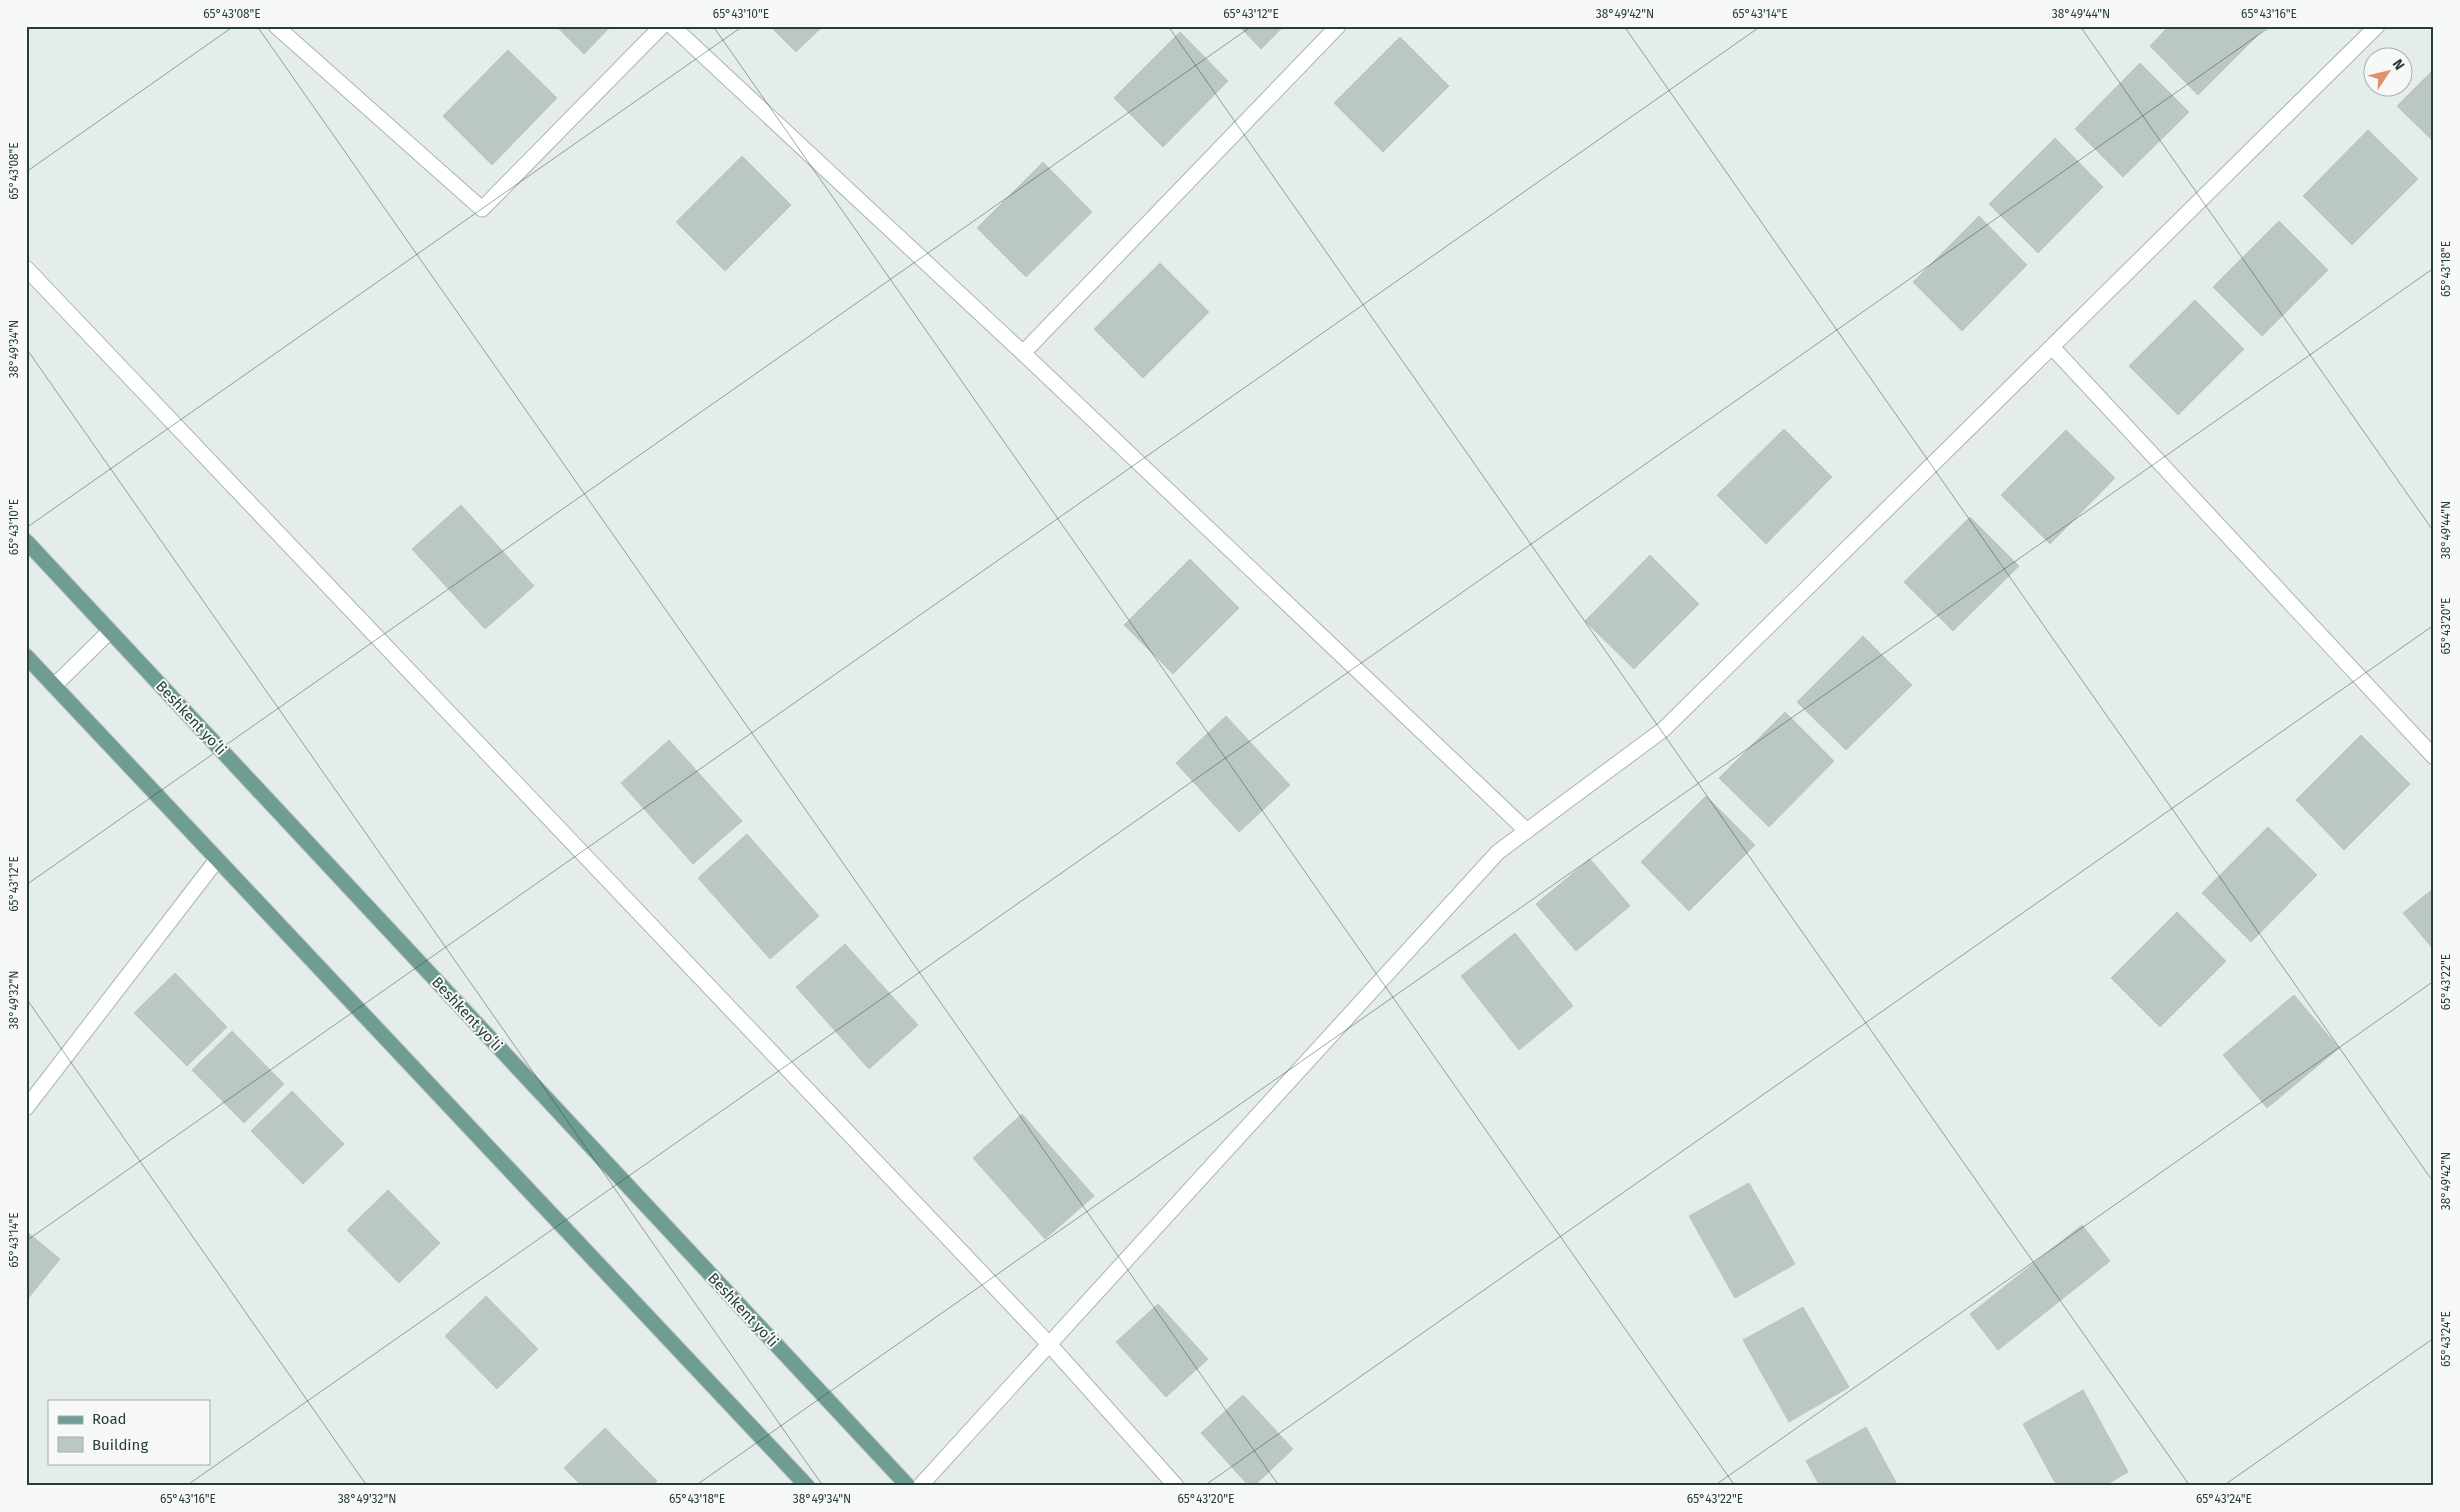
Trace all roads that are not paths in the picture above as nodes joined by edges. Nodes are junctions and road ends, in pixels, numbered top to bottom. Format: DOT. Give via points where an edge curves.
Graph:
graph roads {
  1 [pos="276,26"];
  2 [pos="662,26"];
  3 [pos="672,26"];
  4 [pos="1338,26"];
  5 [pos="2377,26"];
  6 [pos="26,268"];
  7 [pos="2052,347"];
  8 [pos="1023,353"];
  9 [pos="26,542"];
  10 [pos="110,631"];
  11 [pos="26,656"];
  12 [pos="54,686"];
  13 [pos="2434,757"];
  14 [pos="1527,831"];
  15 [pos="216,861"];
  16 [pos="26,1108"];
  17 [pos="1049,1344"];
  18 [pos="807,1486"];
  19 [pos="908,1486"];
  20 [pos="920,1486"];
  21 [pos="1176,1486"];
  1 -- 2 [label="street" via="482,208"];
  3 -- 8 [label="street"];
  4 -- 8 [label="street"];
  5 -- 7 [label="street"];
  6 -- 17 [label="street"];
  7 -- 13 [label="street"];
  7 -- 14 [label="street" via="1664,729"];
  8 -- 14 [label="street"];
  9 -- 10 [label="main road, Beshkent yoʻli"];
  10 -- 12 [label="street"];
  10 -- 19 [label="main road, Beshkent yoʻli"];
  11 -- 12 [label="main road"];
  12 -- 15 [label="main road"];
  14 -- 17 [label="street" via="1498,852"];
  15 -- 16 [label="street"];
  15 -- 18 [label="main road"];
  17 -- 20 [label="street"];
  17 -- 21 [label="street"];
}
